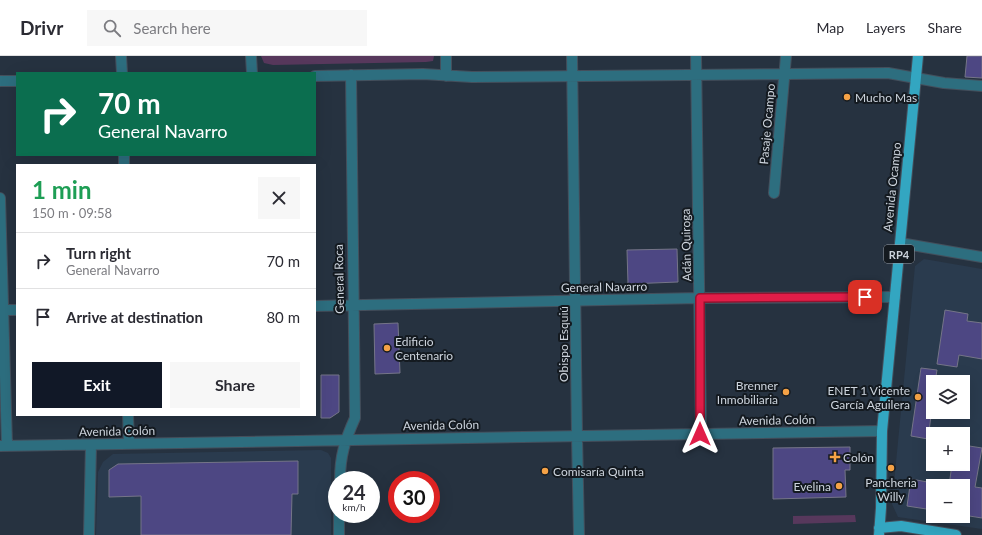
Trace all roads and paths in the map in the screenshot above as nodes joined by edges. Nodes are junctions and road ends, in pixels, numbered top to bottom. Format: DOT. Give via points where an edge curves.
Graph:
graph roads {
  1 [pos="121,56"];
  2 [pos="251,56"];
  3 [pos="446,56"];
  4 [pos="572,56"];
  5 [pos="696,56"];
  6 [pos="786,56"];
  7 [pos="918,56"];
  8 [pos="122,72"];
  9 [pos="252,72"];
  10 [pos="696,74"];
  11 [pos="784,74"];
  12 [pos="351,75"];
  13 [pos="316,76"];
  14 [pos="446,76"];
  15 [pos="572,76"];
  16 [pos="916,77"];
  17 [pos="0,81"];
  18 [pos="16,81"];
  19 [pos="982,86"];
  20 [pos="774,193"];
  21 [pos="0,198"];
  22 [pos="900,243"];
  23 [pos="982,257"];
  24 [pos="895,297"];
  25 [pos="700,298"];
  26 [pos="576,301"];
  27 [pos="352,305"];
  28 [pos="316,306"];
  29 [pos="2,310"];
  30 [pos="16,310"];
  31 [pos="128,416"];
  32 [pos="882,431"];
  33 [pos="700,434"];
  34 [pos="577,436"];
  35 [pos="345,440"];
  36 [pos="129,444"];
  37 [pos="91,445"];
  38 [pos="4,446"];
  39 [pos="340,471"];
  40 [pos="339,523"];
  41 [pos="879,531"];
  42 [pos="89,535"];
  43 [pos="339,535"];
  44 [pos="579,535"];
  45 [pos="956,535"];
  1 -- 8 [label="street"];
  2 -- 9 [label="street"];
  3 -- 14 [label="street"];
  4 -- 15 [label="street, Obispo Esquiú"];
  5 -- 10 [label="street, Adán Quiroga"];
  6 -- 11 [label="street, Pasaje Ocampo"];
  7 -- 16 [label="main road, Avenida Ocampo / RP4"];
  10 -- 11 [label="street"];
  10 -- 15 [label="street"];
  10 -- 25 [label="street, Adán Quiroga"];
  11 -- 16 [label="street" via="888,73"];
  11 -- 20 [label="street, Pasaje Ocampo"];
  12 -- 13 [label="street"];
  12 -- 14 [label="street"];
  12 -- 27 [label="street, General Roca"];
  14 -- 15 [label="street"];
  15 -- 26 [label="street, Obispo Esquiú"];
  16 -- 19 [label="street" via="944,83"];
  16 -- 22 [label="main road, Avenida Ocampo / RP4"];
  17 -- 18 [label="street"];
  21 -- 29 [label="street"];
  22 -- 23 [label="street"];
  22 -- 24 [label="main road, Avenida Ocampo / RP4"];
  24 -- 25 [label="street, General Navarro"];
  24 -- 32 [label="main road, Avenida Ocampo / RP4"];
  25 -- 26 [label="street, General Navarro"];
  25 -- 33 [label="street, Adán Quiroga"];
  26 -- 27 [label="street, General Navarro"];
  26 -- 34 [label="street, Obispo Esquiú"];
  27 -- 28 [label="street, General Navarro"];
  27 -- 35 [label="street, General Roca" via="354,418"];
  29 -- 30 [label="street"];
  29 -- 38 [label="street"];
  31 -- 36 [label="street"];
  32 -- 33 [label="street, Avenida Colón"];
  32 -- 41 [label="main road, Avenida Ocampo / RP4"];
  33 -- 34 [label="street, Avenida Colón"];
  34 -- 35 [label="street, Avenida Colón"];
  34 -- 44 [label="street, Obispo Esquiú"];
  35 -- 36 [label="street, Avenida Colón"];
  35 -- 39 [label="street, General Roca"];
  36 -- 37 [label="street, Avenida Colón"];
  37 -- 38 [label="street, Avenida Colón"];
  37 -- 42 [label="street"];
  40 -- 43 [label="street"];
  41 -- 45 [label="main road" via="901,526"];
}
